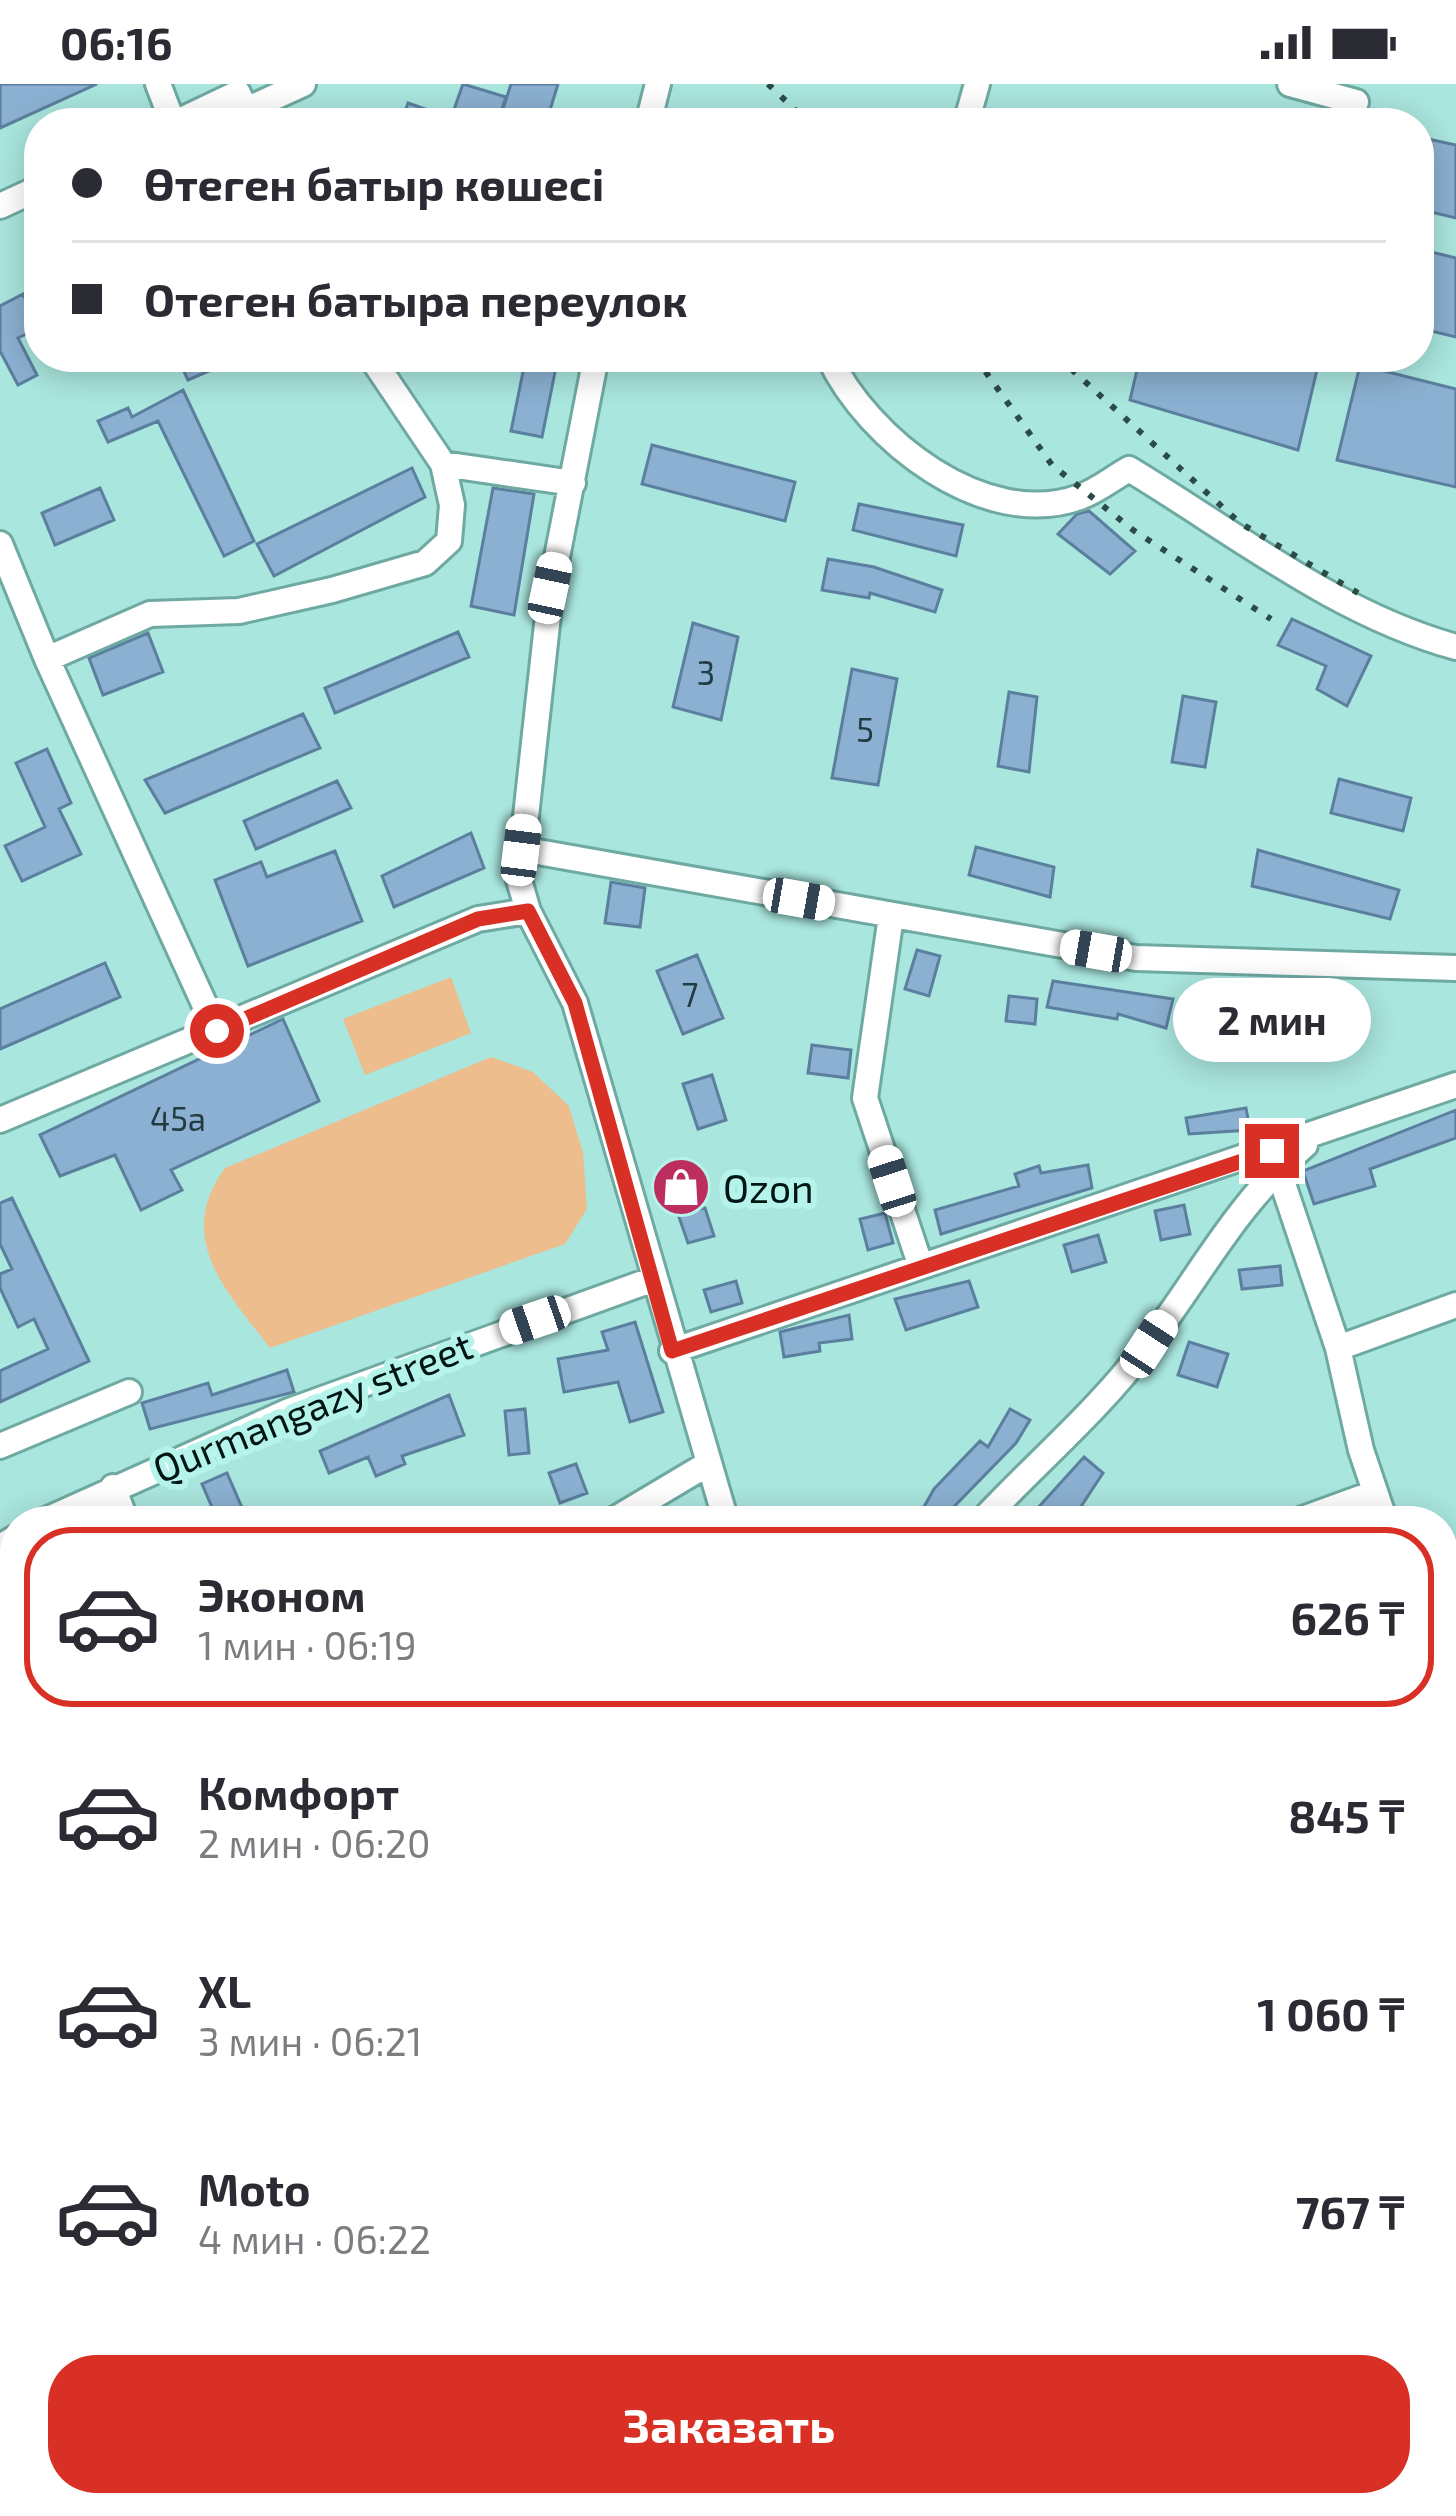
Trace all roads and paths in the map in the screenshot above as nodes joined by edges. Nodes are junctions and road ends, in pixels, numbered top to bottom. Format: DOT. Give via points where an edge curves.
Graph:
graph roads {
  1 [pos="303,84"];
  2 [pos="1290,84"];
  3 [pos="1356,102"];
  4 [pos="248,108"];
  5 [pos="381,372"];
  6 [pos="593,372"];
  7 [pos="840,372"];
  8 [pos="443,464"];
  9 [pos="573,483"];
  10 [pos="0,544"];
  11 [pos="1456,647"];
  12 [pos="46,659"];
  13 [pos="521,850"];
  14 [pos="528,911"];
  15 [pos="891,916"];
  16 [pos="1456,968"];
  17 [pos="217,1031"];
  18 [pos="1456,1085"];
  19 [pos="0,1120"];
  20 [pos="1316,1136"];
  21 [pos="1278,1168"];
  22 [pos="920,1264"];
  23 [pos="654,1279"];
  24 [pos="1456,1305"];
  25 [pos="1338,1348"];
  26 [pos="672,1351"];
  27 [pos="129,1392"];
  28 [pos="0,1446"];
  29 [pos="706,1465"];
  30 [pos="113,1487"];
  31 [pos="1374,1492"];
  32 [pos="74,1506"];
  33 [pos="120,1506"];
  34 [pos="637,1506"];
  35 [pos="721,1506"];
  36 [pos="997,1506"];
  37 [pos="1337,1506"];
  38 [pos="1379,1506"];
  1 -- 4 [label="street"];
  2 -- 3 [label="street"];
  5 -- 8 [label="street"];
  6 -- 9 [label="street"];
  7 -- 11 [label="street" via="898,447 958,488 1033,504 1079,497 1129,469 1319,589"];
  8 -- 9 [label="street"];
  8 -- 12 [label="street" via="449,541 424,563 239,611 150,614"];
  9 -- 13 [label="street" via="550,588"];
  10 -- 12 [label="street"];
  12 -- 17 [label="street"];
  13 -- 14 [label="street"];
  13 -- 15 [label="street"];
  14 -- 17 [label="street" via="478,919"];
  14 -- 23 [label="street" via="575,1003"];
  15 -- 16 [label="street" via="1136,958"];
  15 -- 22 [label="street" via="865,1098"];
  17 -- 19 [label="street"];
  18 -- 20 [label="street"];
  20 -- 21 [label="street"];
  20 -- 22 [label="street"];
  21 -- 25 [label="street"];
  21 -- 36 [label="street" via="1216,1240 1111,1391"];
  22 -- 26 [label="street"];
  23 -- 26 [label="street"];
  23 -- 30 [label="street, Qurmangazy street" via="289,1412"];
  24 -- 25 [label="street"];
  25 -- 31 [label="street"];
  26 -- 29 [label="street"];
  27 -- 28 [label="street"];
  29 -- 34 [label="street"];
  29 -- 35 [label="street"];
  30 -- 32 [label="street, Qurmangazy street"];
  30 -- 33 [label="street"];
  31 -- 37 [label="street"];
  31 -- 38 [label="street"];
}
